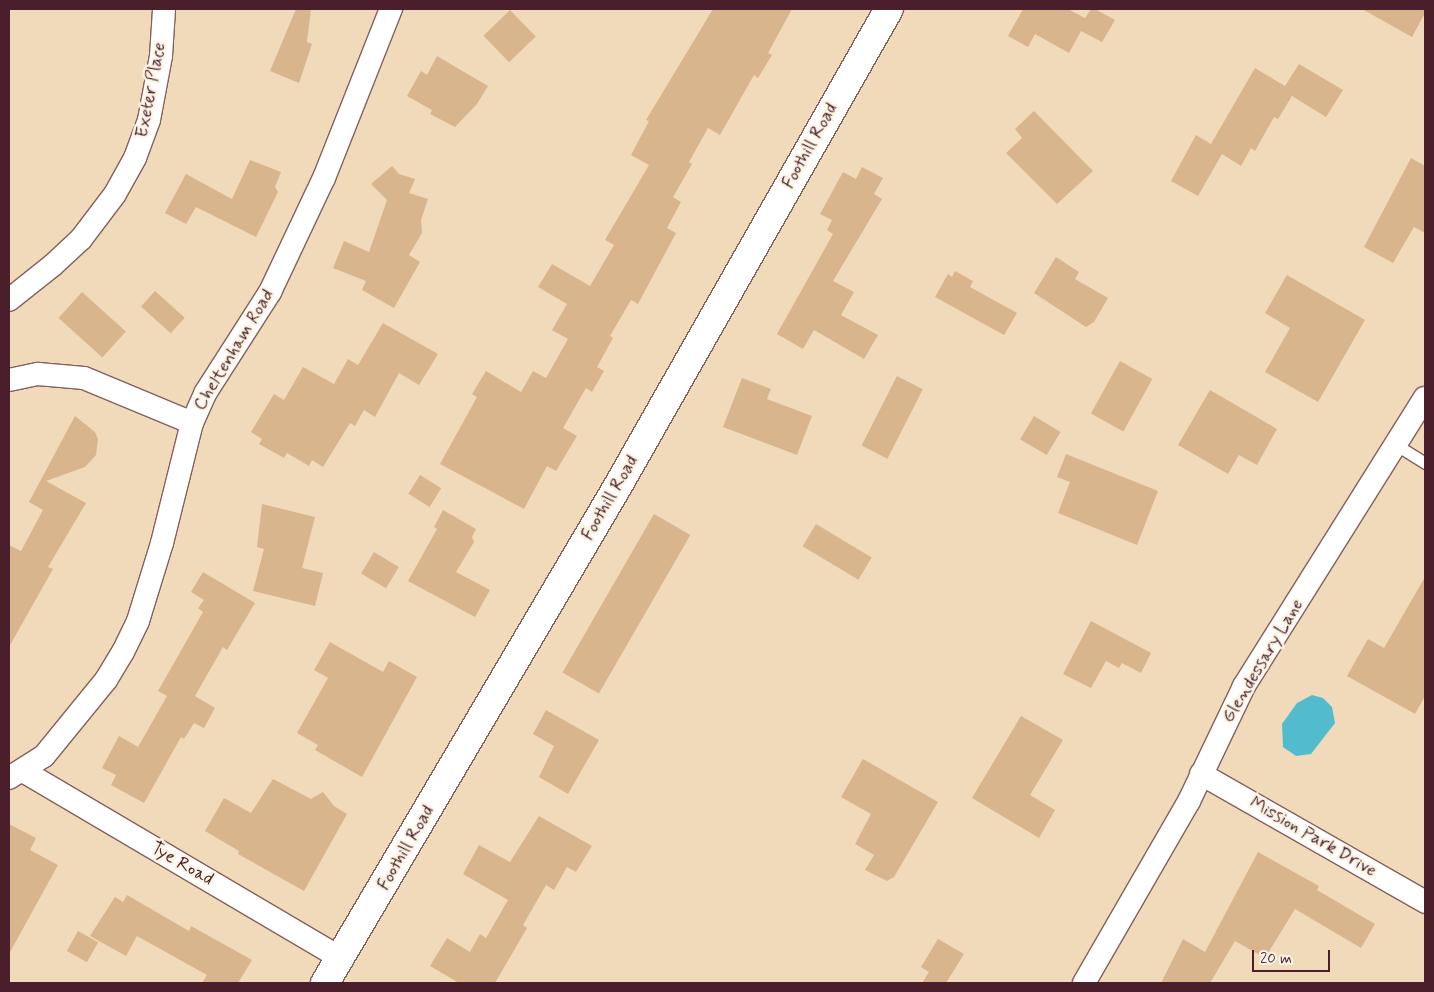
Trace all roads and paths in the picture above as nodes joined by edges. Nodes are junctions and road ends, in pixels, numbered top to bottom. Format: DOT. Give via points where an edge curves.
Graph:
graph roads {
  1 [pos="164,9"];
  2 [pos="391,9"];
  3 [pos="889,9"];
  4 [pos="9,300"];
  5 [pos="9,380"];
  6 [pos="1425,398"];
  7 [pos="192,422"];
  8 [pos="1398,446"];
  9 [pos="1425,463"];
  10 [pos="16,774"];
  11 [pos="1201,774"];
  12 [pos="1425,902"];
  13 [pos="341,958"];
  14 [pos="325,983"];
  15 [pos="1084,983"];
  1 -- 4 [label="street, Exeter Place" via="161,56 149,120 135,158 115,194 81,238 54,265"];
  2 -- 7 [label="street, Cheltenham Road" via="324,178 270,292 206,392"];
  3 -- 13 [label="main road, Foothill Road" via="619,484"];
  5 -- 7 [label="street" via="38,374 84,378"];
  6 -- 8 [label="street, Glendessary Lane"];
  7 -- 10 [label="street, Cheltenham Road" via="162,543 138,621 123,652 106,680 44,756"];
  8 -- 9 [label="lane"];
  8 -- 11 [label="street, Glendessary Lane" via="1244,686"];
  10 -- 13 [label="street, Tye Road"];
  11 -- 12 [label="street, Mission Park Drive"];
  11 -- 15 [label="street, Glendessary Lane" via="1189,801"];
  13 -- 14 [label="main road, Foothill Road"];
}
